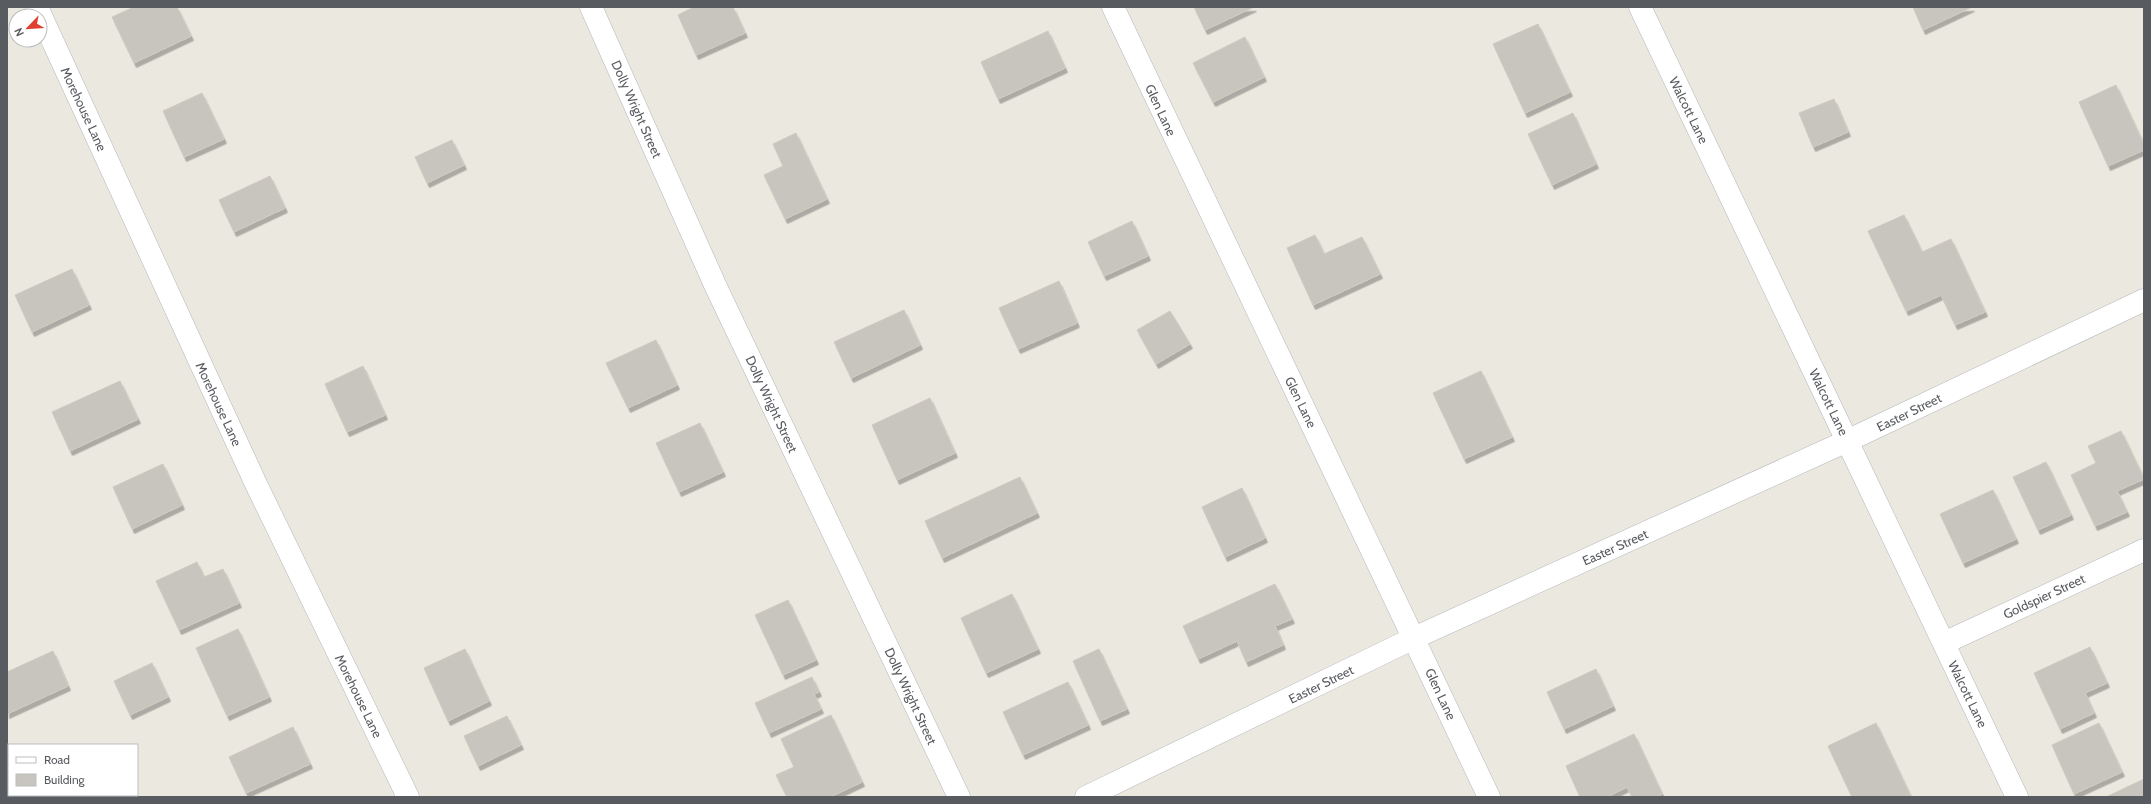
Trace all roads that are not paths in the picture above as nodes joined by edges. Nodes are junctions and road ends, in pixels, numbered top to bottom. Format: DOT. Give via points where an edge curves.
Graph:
graph roads {
  1 [pos="37,7"];
  2 [pos="591,7"];
  3 [pos="1113,7"];
  4 [pos="1640,7"];
  5 [pos="2144,300"];
  6 [pos="1848,441"];
  7 [pos="2144,550"];
  8 [pos="1414,638"];
  9 [pos="1944,643"];
  10 [pos="408,797"];
  11 [pos="959,797"];
  12 [pos="1086,797"];
  13 [pos="1489,797"];
  14 [pos="2017,797"];
  1 -- 10 [label="street, Morehouse Lane" via="256,484"];
  2 -- 11 [label="street, Dolly Wright Street" via="716,287"];
  3 -- 8 [label="street, Glen Lane"];
  4 -- 6 [label="street, Walcott Lane"];
  5 -- 6 [label="street, Easter Street"];
  6 -- 8 [label="street, Easter Street"];
  6 -- 9 [label="street, Walcott Lane"];
  7 -- 9 [label="street, Goldspier Street"];
  8 -- 12 [label="street, Easter Street"];
  8 -- 13 [label="street, Glen Lane"];
  9 -- 14 [label="street, Walcott Lane"];
}
